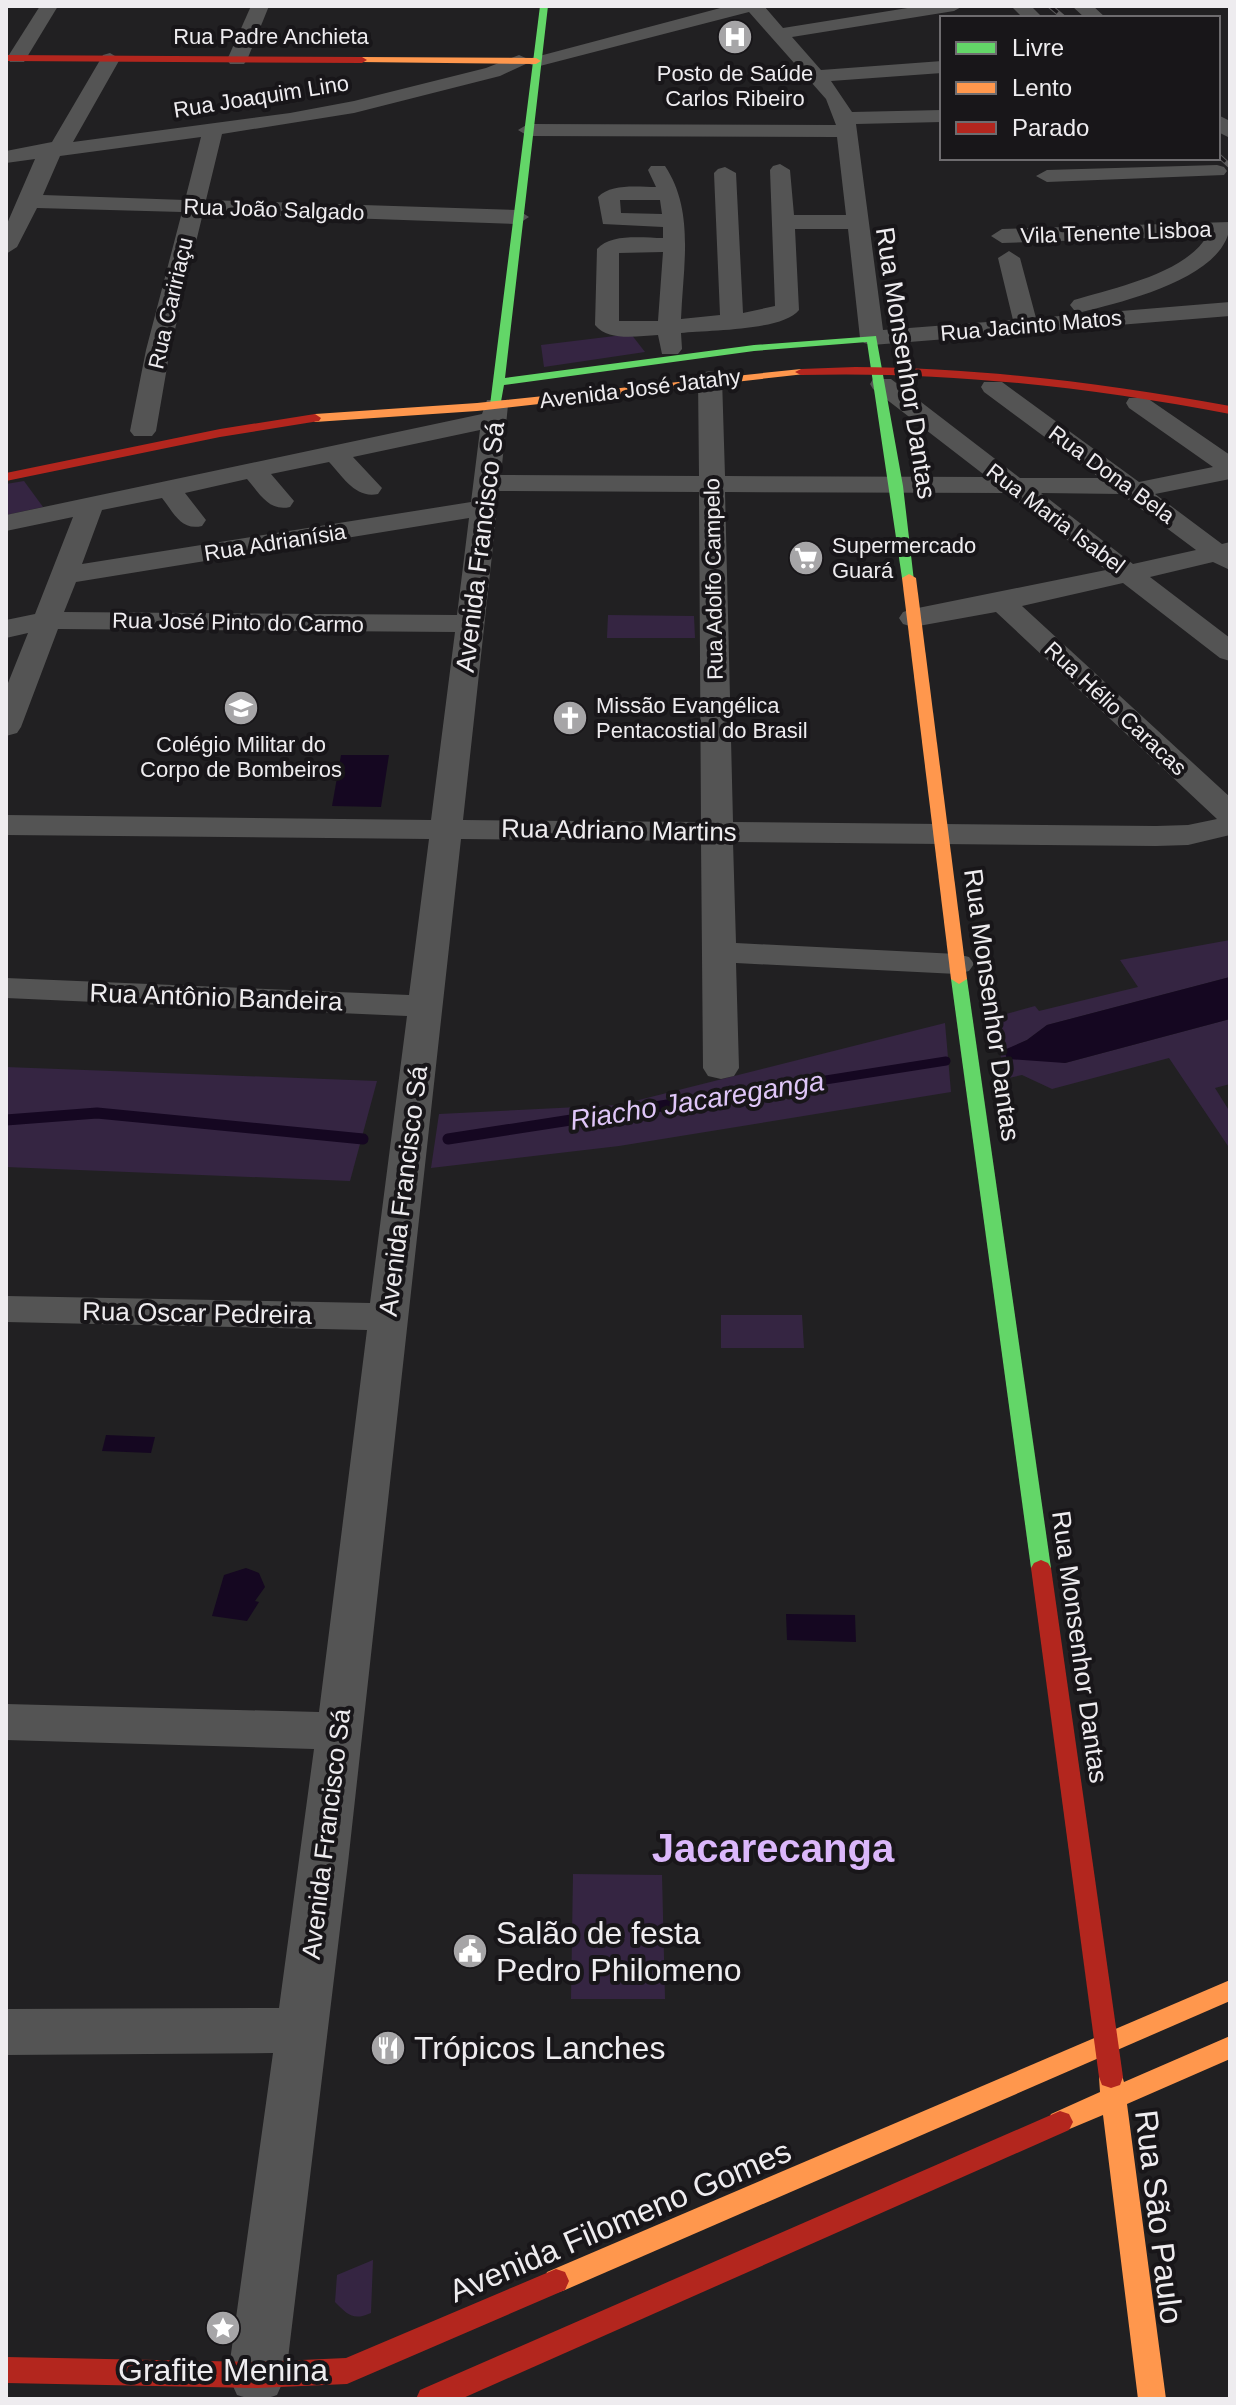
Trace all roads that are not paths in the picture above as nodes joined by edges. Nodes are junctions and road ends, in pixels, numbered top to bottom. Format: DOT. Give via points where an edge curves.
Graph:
graph roads {
  1 [pos="49,6"];
  2 [pos="260,6"];
  3 [pos="544,6"];
  4 [pos="752,6"];
  5 [pos="954,6"];
  6 [pos="779,34"];
  7 [pos="823,50"];
  8 [pos="796,54"];
  9 [pos="11,58"];
  10 [pos="939,58"];
  11 [pos="110,59"];
  12 [pos="237,60"];
  13 [pos="527,61"];
  14 [pos="817,76"];
  15 [pos="269,101"];
  16 [pos="940,116"];
  17 [pos="290,119"];
  18 [pos="846,125"];
  19 [pos="213,130"];
  20 [pos="528,130"];
  21 [pos="54,150"];
  22 [pos="6,157"];
  23 [pos="658,170"];
  24 [pos="780,170"];
  25 [pos="1216,171"];
  26 [pos="725,173"];
  27 [pos="1047,176"];
  28 [pos="670,193"];
  29 [pos="30,201"];
  30 [pos="194,206"];
  31 [pos="518,217"];
  32 [pos="856,222"];
  33 [pos="784,224"];
  34 [pos="1226,229"];
  35 [pos="727,230"];
  36 [pos="673,235"];
  37 [pos="6,247"];
  38 [pos="1230,309"];
  39 [pos="732,322"];
  40 [pos="1027,324"];
  41 [pos="669,327"];
  42 [pos="737,351"];
  43 [pos="793,358"];
  44 [pos="673,360"];
  45 [pos="877,362"];
  46 [pos="710,378"];
  47 [pos="993,387"];
  48 [pos="495,396"];
  49 [pos="1230,397"];
  50 [pos="1138,403"];
  51 [pos="1230,410"];
  52 [pos="239,411"];
  53 [pos="210,419"];
  54 [pos="143,431"];
  55 [pos="335,453"];
  56 [pos="6,458"];
  57 [pos="1230,469"];
  58 [pos="253,470"];
  59 [pos="6,477"];
  60 [pos="711,485"];
  61 [pos="897,486"];
  62 [pos="1013,486"];
  63 [pos="168,488"];
  64 [pos="369,488"];
  65 [pos="1131,489"];
  66 [pos="487,496"];
  67 [pos="281,501"];
  68 [pos="91,505"];
  69 [pos="193,520"];
  70 [pos="6,523"];
  71 [pos="1226,555"];
  72 [pos="1129,573"];
  73 [pos="65,575"];
  74 [pos="1002,602"];
  75 [pos="913,618"];
  76 [pos="47,620"];
  77 [pos="471,624"];
  78 [pos="6,629"];
  79 [pos="1230,652"];
  80 [pos="6,727"];
  81 [pos="1230,814"];
  82 [pos="6,825"];
  83 [pos="1230,825"];
  84 [pos="445,828"];
  85 [pos="717,831"];
  86 [pos="941,833"];
  87 [pos="721,952"];
  88 [pos="957,964"];
  89 [pos="6,988"];
  90 [pos="425,1006"];
  91 [pos="721,1068"];
  92 [pos="6,1309"];
  93 [pos="388,1317"];
  94 [pos="6,1722"];
  95 [pos="338,1731"];
  96 [pos="1230,1990"];
  97 [pos="301,2030"];
  98 [pos="6,2032"];
  99 [pos="1107,2044"];
  100 [pos="1230,2047"];
  101 [pos="1114,2099"];
  102 [pos="6,2370"];
  103 [pos="256,2387"];
  104 [pos="430,2399"];
  105 [pos="1152,2399"];
  1 -- 9 [label="street"];
  2 -- 12 [label="street"];
  3 -- 13 [label="main road, Avenida Francisco Sá"];
  4 -- 6 [label="street, Rua Monsenhor Dantas"];
  4 -- 13 [label="street, Rua Joaquim Lino"];
  5 -- 6 [label="street"];
  6 -- 8 [label="street, Rua Monsenhor Dantas"];
  7 -- 8 [label="street"];
  8 -- 14 [label="street, Rua Monsenhor Dantas"];
  9 -- 11 [label="main road, Rua Padre Anchieta"];
  10 -- 14 [label="street"];
  11 -- 12 [label="main road, Rua Padre Anchieta"];
  11 -- 21 [label="street"];
  12 -- 13 [label="main road, Rua Padre Anchieta"];
  13 -- 17 [label="street, Rua Joaquim Lino" via="381,101"];
  13 -- 20 [label="main road, Avenida Francisco Sá"];
  14 -- 18 [label="street, Rua Monsenhor Dantas" via="835,97"];
  15 -- 17 [label="street"];
  16 -- 18 [label="street"];
  17 -- 19 [label="street, Rua Joaquim Lino"];
  18 -- 20 [label="street"];
  18 -- 32 [label="street, Rua Monsenhor Dantas"];
  19 -- 21 [label="street, Rua Joaquim Lino"];
  19 -- 30 [label="street, Rua Caririaçu"];
  20 -- 31 [label="main road, Avenida Francisco Sá"];
  21 -- 22 [label="street, Rua Joaquim Lino"];
  21 -- 29 [label="street"];
  23 -- 28 [label="street"];
  24 -- 33 [label="street"];
  25 -- 27 [label="street"];
  26 -- 35 [label="street"];
  28 -- 36 [label="street"];
  28 -- 36 [label="street" via="611,195 609,216"];
  29 -- 30 [label="street, Rua João Salgado"];
  29 -- 37 [label="street"];
  30 -- 31 [label="street, Rua João Salgado"];
  30 -- 54 [label="street, Rua Caririaçu"];
  31 -- 48 [label="main road, Avenida Francisco Sá"];
  32 -- 33 [label="street"];
  32 -- 45 [label="street, Rua Monsenhor Dantas"];
  33 -- 35 [label="street"];
  33 -- 39 [label="street" via="787,310"];
  34 -- 40 [label="street" via="1210,250 1179,271"];
  34 -- 40 [label="street, Vila Tenente Lisboa" via="1006,247"];
  35 -- 36 [label="street"];
  35 -- 39 [label="street"];
  36 -- 41 [label="street"];
  36 -- 41 [label="street" via="612,246 606,252 607,325 621,330"];
  38 -- 40 [label="street, Rua Jacinto Matos"];
  39 -- 41 [label="street"];
  40 -- 45 [label="street, Rua Jacinto Matos"];
  41 -- 44 [label="street"];
  42 -- 43 [label="main road"];
  42 -- 44 [label="main road, Rua Jacinto Matos"];
  42 -- 45 [label="main road, Rua Jacinto Matos"];
  43 -- 45 [label="main road, Avenida José Jatahy"];
  43 -- 48 [label="main road, Avenida José Jatahy" via="701,365"];
  44 -- 48 [label="main road, Rua Jacinto Matos"];
  45 -- 46 [label="main road, Avenida José Jatahy"];
  45 -- 49 [label="main road, Avenida José Jatahy" via="1067,370"];
  45 -- 51 [label="main road, Avenida José Jatahy" via="1054,381"];
  45 -- 61 [label="main road, Rua Monsenhor Dantas"];
  45 -- 62 [label="street, Rua Maria Isabel"];
  46 -- 48 [label="main road, Avenida José Jatahy"];
  46 -- 60 [label="street, Rua Adolfo Campelo"];
  47 -- 65 [label="street, Rua Dona Bela"];
  48 -- 53 [label="main road, Avenida José Jatahy" via="327,405"];
  48 -- 55 [label="street, Avenida José Jatahy"];
  48 -- 59 [label="main road, Avenida José Jatahy" via="293,421"];
  48 -- 66 [label="street, Avenida Francisco Sá"];
  50 -- 57 [label="street"];
  52 -- 53 [label="main road"];
  53 -- 54 [label="main road, Avenida José Jatahy"];
  54 -- 56 [label="main road, Avenida José Jatahy"];
  55 -- 58 [label="street, Avenida José Jatahy"];
  55 -- 64 [label="street"];
  57 -- 65 [label="street, Rua Adrianísia"];
  58 -- 63 [label="street, Avenida José Jatahy"];
  58 -- 67 [label="street"];
  60 -- 61 [label="street, Rua Adrianísia"];
  60 -- 66 [label="street, Rua Adrianísia"];
  60 -- 85 [label="street, Rua Adolfo Campelo"];
  61 -- 62 [label="street, Rua Adrianísia"];
  61 -- 75 [label="main road, Rua Monsenhor Dantas"];
  62 -- 65 [label="street, Rua Adrianísia"];
  62 -- 72 [label="street, Rua Maria Isabel"];
  63 -- 68 [label="street, Avenida José Jatahy"];
  63 -- 69 [label="street"];
  65 -- 71 [label="street, Rua Dona Bela"];
  66 -- 73 [label="street, Rua Adrianísia"];
  66 -- 77 [label="street, Avenida Francisco Sá"];
  68 -- 70 [label="street, Avenida José Jatahy"];
  68 -- 73 [label="street"];
  71 -- 72 [label="street"];
  72 -- 74 [label="street"];
  72 -- 79 [label="street, Rua Maria Isabel"];
  73 -- 76 [label="street"];
  74 -- 75 [label="street"];
  74 -- 81 [label="street, Rua Hélio Caracas"];
  75 -- 86 [label="main road, Rua Monsenhor Dantas"];
  76 -- 77 [label="street, Rua José Pinto do Carmo"];
  76 -- 78 [label="street, Rua José Pinto do Carmo"];
  76 -- 80 [label="street"];
  77 -- 84 [label="street, Avenida Francisco Sá"];
  82 -- 84 [label="street, Rua Adriano Martins"];
  83 -- 86 [label="street, Rua Adriano Martins" via="1188,835"];
  84 -- 85 [label="street, Rua Adriano Martins"];
  84 -- 90 [label="street, Avenida Francisco Sá"];
  85 -- 86 [label="street, Rua Adriano Martins"];
  85 -- 87 [label="street, Rua Adolfo Campelo"];
  86 -- 88 [label="main road, Rua Monsenhor Dantas"];
  87 -- 88 [label="street"];
  87 -- 91 [label="street, Rua Adolfo Campelo"];
  88 -- 99 [label="main road, Rua Monsenhor Dantas"];
  89 -- 90 [label="street, Rua Antônio Bandeira"];
  90 -- 93 [label="street, Avenida Francisco Sá"];
  92 -- 93 [label="street, Rua Oscar Pedreira"];
  93 -- 95 [label="street, Avenida Francisco Sá"];
  94 -- 95 [label="street"];
  95 -- 97 [label="street, Avenida Francisco Sá"];
  96 -- 99 [label="main road, Avenida Filomeno Gomes"];
  97 -- 98 [label="street"];
  97 -- 103 [label="street, Avenida Francisco Sá"];
  99 -- 101 [label="main road, Rua São Paulo"];
  99 -- 103 [label="main road, Avenida Filomeno Gomes" via="347,2371"];
  100 -- 101 [label="main road"];
  101 -- 104 [label="main road"];
  101 -- 105 [label="main road, Rua São Paulo"];
  102 -- 103 [label="main road, Avenida Filomeno Gomes"];
}
